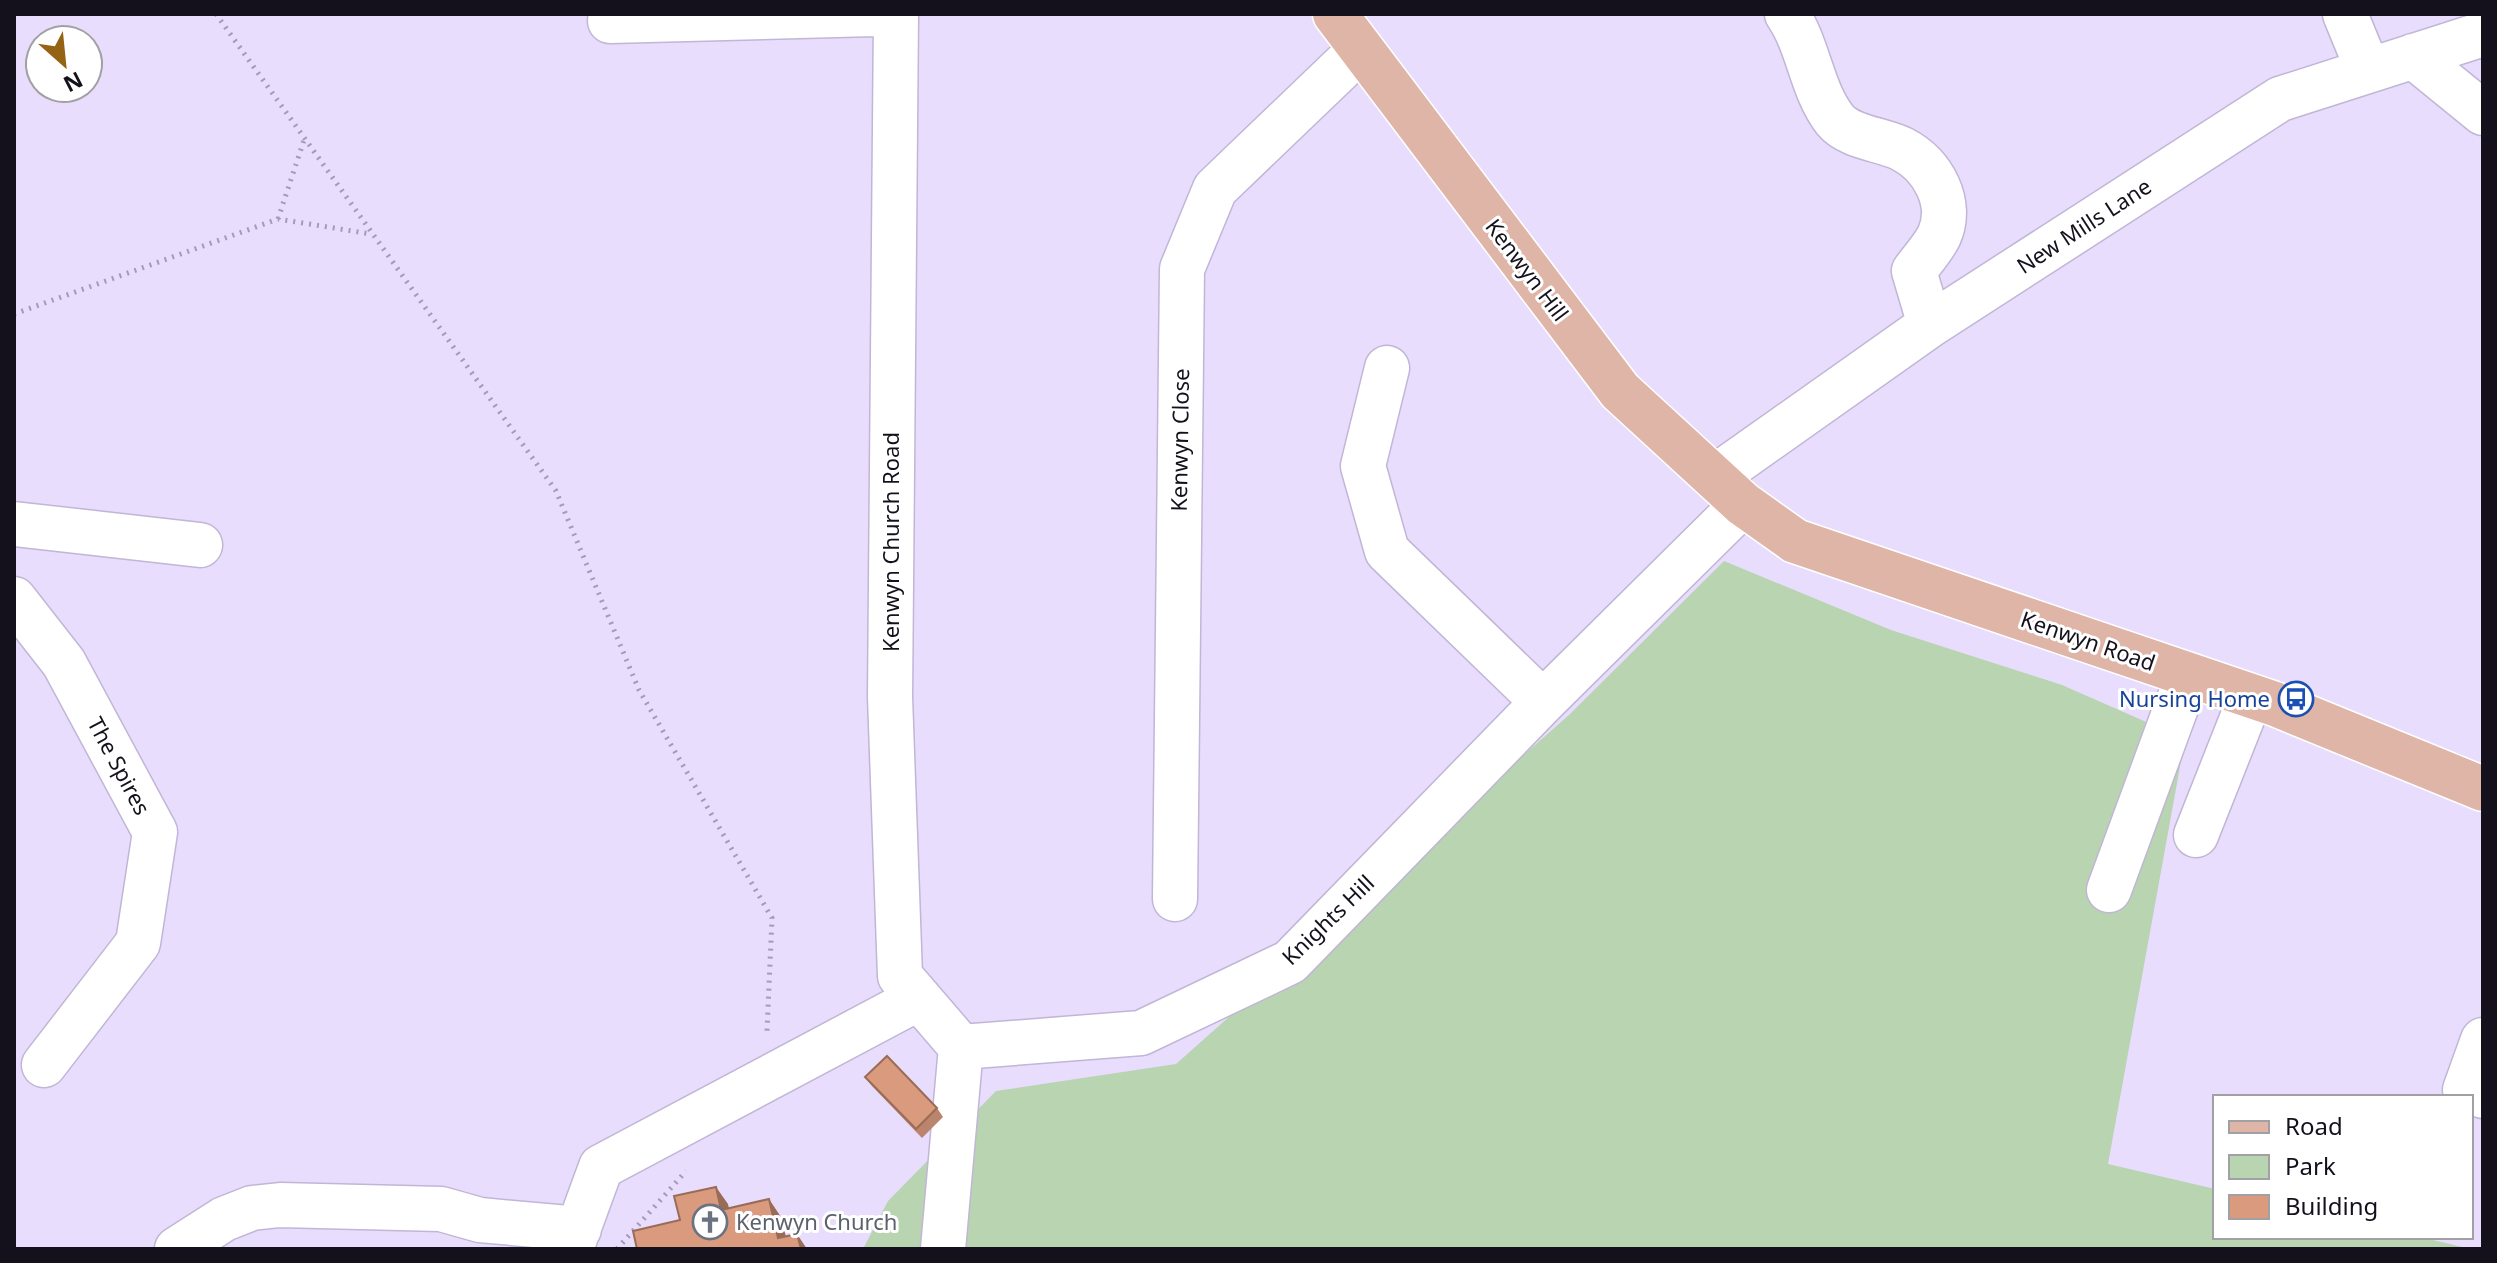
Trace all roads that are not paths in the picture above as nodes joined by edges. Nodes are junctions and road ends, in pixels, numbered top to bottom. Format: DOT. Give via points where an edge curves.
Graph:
graph roads {
  1 [pos="874,14"];
  2 [pos="896,14"];
  3 [pos="1335,14"];
  4 [pos="1787,14"];
  5 [pos="2345,14"];
  6 [pos="610,21"];
  7 [pos="2483,34"];
  8 [pos="1361,49"];
  9 [pos="2413,56"];
  10 [pos="2368,70"];
  11 [pos="2483,113"];
  12 [pos="1930,325"];
  13 [pos="1387,368"];
  14 [pos="1729,490"];
  15 [pos="14,524"];
  16 [pos="200,545"];
  17 [pos="14,599"];
  18 [pos="2188,675"];
  19 [pos="2251,696"];
  20 [pos="1543,702"];
  21 [pos="2483,789"];
  22 [pos="2196,835"];
  23 [pos="2109,890"];
  24 [pos="1175,899"];
  25 [pos="919,998"];
  26 [pos="2483,1040"];
  27 [pos="961,1047"];
  28 [pos="44,1065"];
  29 [pos="2483,1096"];
  30 [pos="575,1239"];
  31 [pos="177,1249"];
  32 [pos="943,1249"];
  1 -- 6 [label="street"];
  2 -- 25 [label="street, Kenwyn Church Road" via="890,697 900,976"];
  3 -- 8 [label="main road, Kenwyn Hill"];
  4 -- 12 [label="street" via="1803,37 1818,87 1836,122 1904,150 1934,176 1947,209 1939,236 1914,271"];
  5 -- 10 [label="street"];
  7 -- 9 [label="street, New Mills Lane"];
  8 -- 14 [label="main road, Kenwyn Hill" via="1620,391"];
  8 -- 24 [label="street, Kenwyn Close" via="1215,189 1182,269"];
  9 -- 10 [label="street, New Mills Lane"];
  9 -- 11 [label="street"];
  10 -- 12 [label="street, New Mills Lane" via="2280,99"];
  12 -- 14 [label="street, New Mills Lane"];
  13 -- 20 [label="street" via="1363,466 1387,551"];
  14 -- 18 [label="main road, Kenwyn Road" via="1795,541"];
  14 -- 20 [label="street, Knights Hill"];
  15 -- 16 [label="street"];
  17 -- 28 [label="street, The Spires" via="64,663 155,832 138,943"];
  18 -- 19 [label="main road, Kenwyn Road"];
  18 -- 23 [label="street"];
  19 -- 21 [label="main road, Kenwyn Road"];
  19 -- 22 [label="street"];
  20 -- 27 [label="street, Knights Hill" via="1290,962 1141,1033"];
  25 -- 27 [label="street, Kenwyn Church Road"];
  25 -- 30 [label="street" via="601,1167"];
  26 -- 29 [label="street" via="2465,1090"];
  27 -- 32 [label="street"];
  30 -- 31 [label="street" via="441,1209 280,1205 224,1219"];
}
